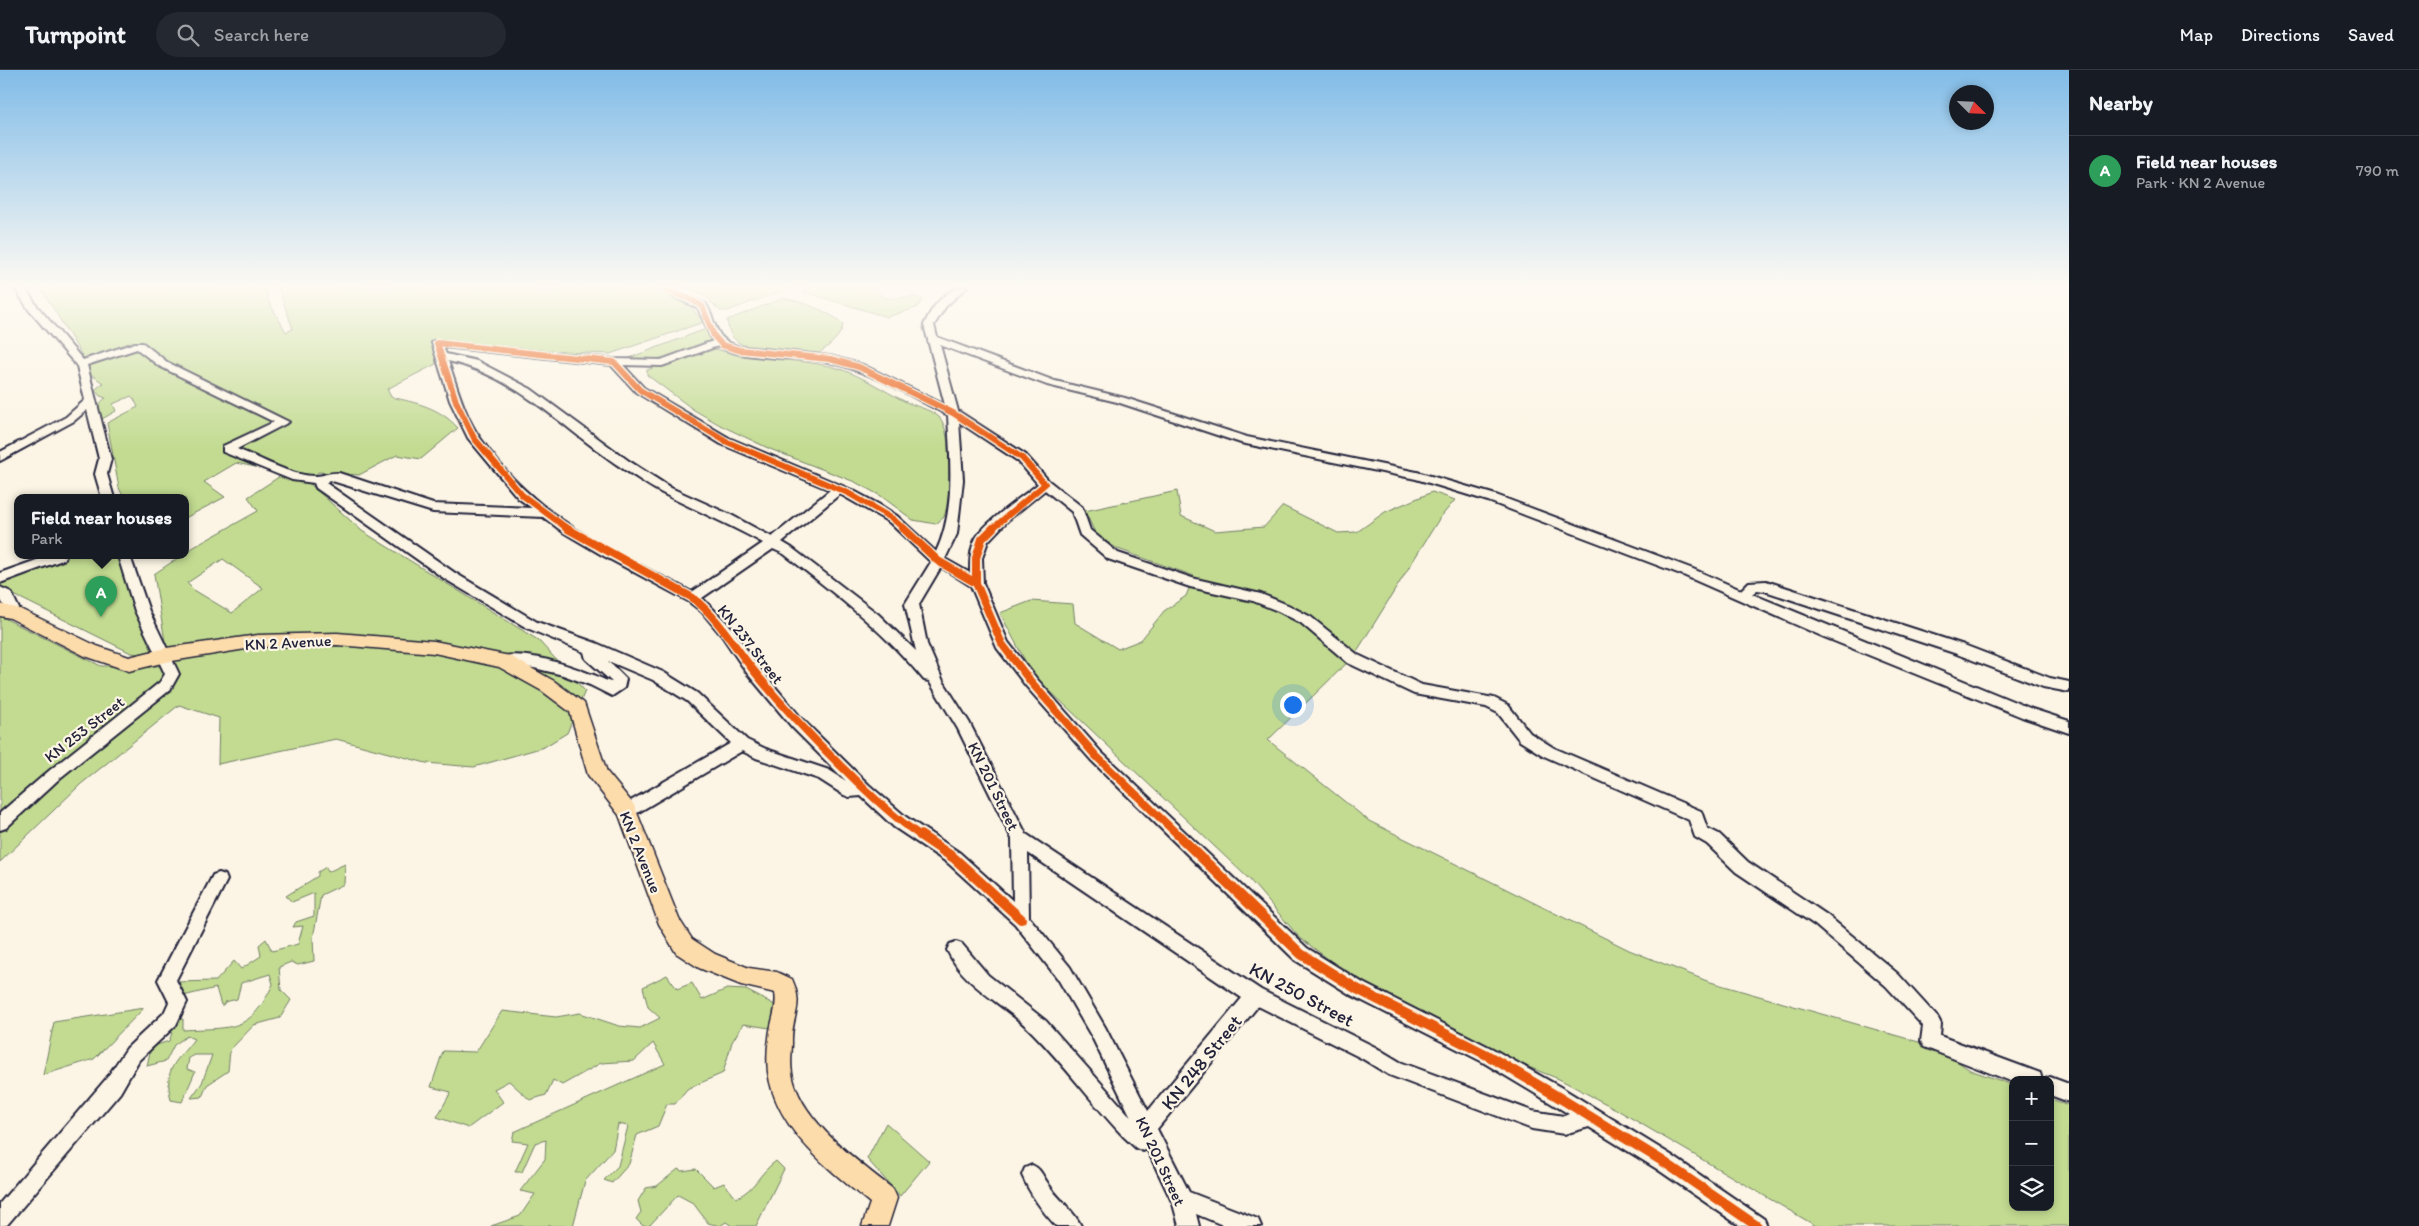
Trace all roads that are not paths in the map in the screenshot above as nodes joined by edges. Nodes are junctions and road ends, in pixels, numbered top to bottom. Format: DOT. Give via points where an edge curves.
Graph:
graph roads {
  1 [pos="61,341"];
  2 [pos="932,341"];
  3 [pos="939,341"];
  4 [pos="719,342"];
  5 [pos="440,350"];
  6 [pos="614,362"];
  7 [pos="80,364"];
  8 [pos="91,400"];
  9 [pos="953,413"];
  10 [pos="0,457"];
  11 [pos="319,480"];
  12 [pos="1045,484"];
  13 [pos="838,490"];
  14 [pos="107,494"];
  15 [pos="545,513"];
  16 [pos="774,542"];
  17 [pos="52,559"];
  18 [pos="125,559"];
  19 [pos="938,561"];
  20 [pos="0,578"];
  21 [pos="976,584"];
  22 [pos="0,592"];
  23 [pos="1742,596"];
  24 [pos="693,598"];
  25 [pos="7,611"];
  26 [pos="591,647"];
  27 [pos="166,655"];
  28 [pos="504,661"];
  29 [pos="937,683"];
  30 [pos="2069,687"];
  31 [pos="2069,727"];
  32 [pos="742,744"];
  33 [pos="864,789"];
  34 [pos="627,811"];
  35 [pos="0,823"];
  36 [pos="1020,839"];
  37 [pos="219,880"];
  38 [pos="1022,919"];
  39 [pos="956,950"];
  40 [pos="1255,996"];
  41 [pos="2022,1076"];
  42 [pos="2054,1087"];
  43 [pos="2069,1093"];
  44 [pos="1591,1117"];
  45 [pos="1145,1134"];
  46 [pos="1032,1175"];
  47 [pos="1182,1199"];
  48 [pos="0,1218"];
  49 [pos="875,1226"];
  50 [pos="1070,1226"];
  51 [pos="1189,1226"];
  52 [pos="1251,1226"];
  53 [pos="1757,1226"];
  1 -- 7 [label="street"];
  2 -- 9 [label="street, KN 201 Street"];
  3 -- 23 [label="street" via="1051,383 1121,400 1245,440 1417,476 1492,498 1593,534"];
  4 -- 6 [label="street" via="662,363"];
  4 -- 9 [label="street" via="739,350 830,359 859,367"];
  5 -- 6 [label="street"];
  5 -- 15 [label="street, KN 237 Street" via="444,371 474,438 522,495"];
  5 -- 16 [label="street" via="527,391 667,491"];
  6 -- 13 [label="street" via="640,390 725,441"];
  7 -- 8 [label="street"];
  7 -- 11 [label="street" via="139,345 163,364 283,422 227,449 296,477"];
  8 -- 10 [label="street" via="70,419"];
  8 -- 14 [label="street" via="105,459 102,474"];
  9 -- 12 [label="street" via="1022,458"];
  9 -- 19 [label="street, KN 201 Street" via="956,500 951,534"];
  11 -- 15 [label="street" via="339,476 433,508"];
  11 -- 26 [label="street" via="320,484 450,576 532,625"];
  12 -- 21 [label="street" via="982,539 976,558"];
  12 -- 41 [label="street" via="1078,510 1084,532 1114,556 1190,582 1256,597 1282,608 1306,620 1353,660 1419,690 1489,702 1503,709 1525,737 1548,752 1696,816 1701,832 1742,867 1803,907 1892,980 1932,1024 1930,1041"];
  13 -- 16 [label="street"];
  13 -- 19 [label="street" via="893,519"];
  15 -- 24 [label="street, KN 237 Street" via="606,552"];
  16 -- 24 [label="street"];
  16 -- 29 [label="street" via="873,617"];
  17 -- 20 [label="street"];
  18 -- 27 [label="street" via="138,602"];
  19 -- 21 [label="street"];
  19 -- 29 [label="street, KN 201 Street" via="912,604 920,644"];
  21 -- 44 [label="street" via="1002,644 1096,756 1301,954 1356,989 1487,1056"];
  22 -- 25 [label="street" via="6,596"];
  23 -- 30 [label="street" via="1754,586 1766,586 1959,649 2048,683"];
  23 -- 31 [label="street" via="2027,713"];
  24 -- 33 [label="street, KN 237 Street" via="727,632 752,669 797,724"];
  25 -- 27 [label="main road, KN 2 Avenue" via="60,637 129,664"];
  26 -- 28 [label="street" via="595,659 619,679 619,684 612,691 565,670"];
  26 -- 32 [label="street" via="675,686 692,697"];
  27 -- 28 [label="main road, KN 2 Avenue" via="258,641 337,639 434,647"];
  27 -- 35 [label="street, KN 253 Street" via="172,674 165,686 55,774"];
  28 -- 34 [label="main road, KN 2 Avenue" via="578,708 598,776"];
  29 -- 36 [label="street, KN 201 Street" via="968,734"];
  32 -- 33 [label="street" via="761,754 824,774 850,791"];
  32 -- 34 [label="street"];
  33 -- 38 [label="street, KN 237 Street" via="900,822 954,858"];
  34 -- 49 [label="main road, KN 2 Avenue" via="670,924 684,946 707,961 749,978 784,986 788,995 780,1037 780,1073 788,1098 804,1125 832,1155 884,1198"];
  36 -- 38 [label="street, KN 201 Street"];
  36 -- 40 [label="street, KN 250 Street"];
  37 -- 48 [label="street" via="167,980 178,1002 175,1013 133,1054 113,1086"];
  38 -- 45 [label="street, KN 201 Street" via="1064,973 1099,1033"];
  39 -- 45 [label="street" via="985,985 1040,1026 1123,1122"];
  40 -- 44 [label="street, KN 250 Street" via="1396,1069 1532,1120 1564,1125"];
  40 -- 45 [label="street, KN 248 Street"];
  42 -- 43 [label="street"];
  44 -- 53 [label="street"];
  45 -- 47 [label="street, KN 201 Street"];
  46 -- 50 [label="street" via="1040,1192"];
  47 -- 51 [label="street, KN 201 Street"];
  47 -- 52 [label="street"];
}
